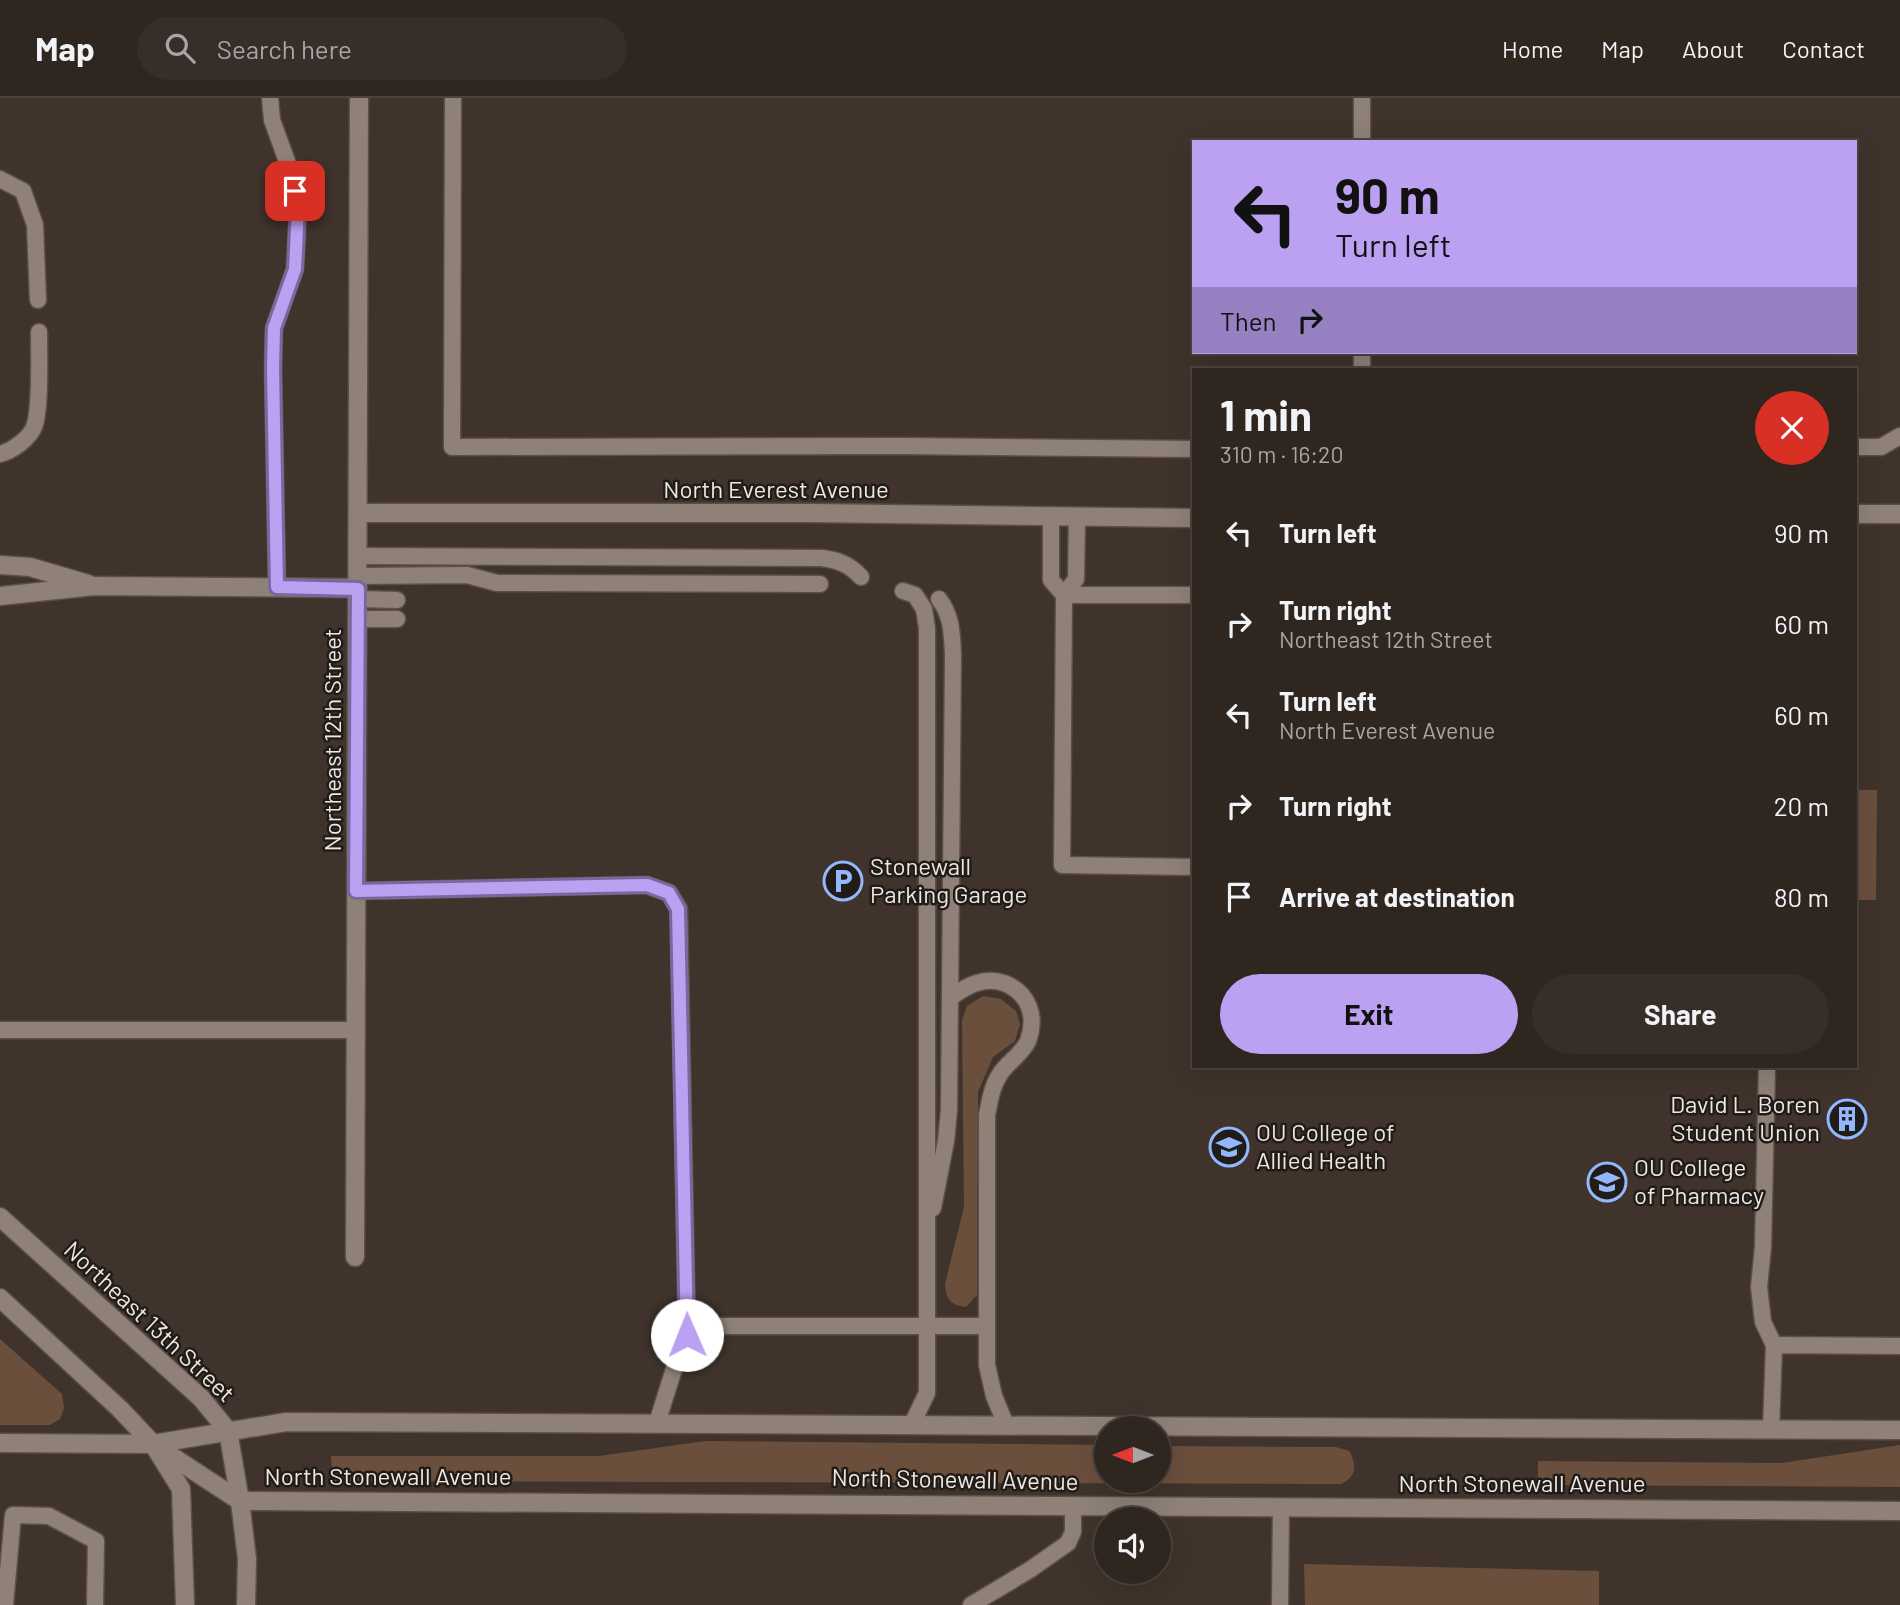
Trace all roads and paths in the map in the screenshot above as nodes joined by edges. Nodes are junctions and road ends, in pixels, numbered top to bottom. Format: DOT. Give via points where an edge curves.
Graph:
graph roads {
  1 [pos="270,98"];
  2 [pos="359,98"];
  3 [pos="453,98"];
  4 [pos="1362,98"];
  5 [pos="1362,140"];
  6 [pos="0,179"];
  7 [pos="38,300"];
  8 [pos="39,332"];
  9 [pos="1900,436"];
  10 [pos="1857,447"];
  11 [pos="1192,449"];
  12 [pos="0,454"];
  13 [pos="358,513"];
  14 [pos="1857,514"];
  15 [pos="1900,514"];
  16 [pos="1051,517"];
  17 [pos="1077,517"];
  18 [pos="1192,518"];
  19 [pos="358,556"];
  20 [pos="0,565"];
  21 [pos="861,577"];
  22 [pos="820,584"];
  23 [pos="94,586"];
  24 [pos="277,587"];
  25 [pos="358,588"];
  26 [pos="903,591"];
  27 [pos="1064,595"];
  28 [pos="1192,595"];
  29 [pos="0,596"];
  30 [pos="939,599"];
  31 [pos="397,600"];
  32 [pos="358,619"];
  33 [pos="397,619"];
  34 [pos="1192,867"];
  35 [pos="356,891"];
  36 [pos="950,998"];
  37 [pos="0,1030"];
  38 [pos="356,1030"];
  39 [pos="1767,1068"];
  40 [pos="0,1217"];
  41 [pos="927,1242"];
  42 [pos="355,1257"];
  43 [pos="0,1298"];
  44 [pos="927,1324"];
  45 [pos="986,1326"];
  46 [pos="687,1335"];
  47 [pos="1774,1345"];
  48 [pos="1900,1346"];
  49 [pos="657,1423"];
  50 [pos="912,1424"];
  51 [pos="1006,1424"];
  52 [pos="1771,1430"];
  53 [pos="1900,1430"];
  54 [pos="228,1431"];
  55 [pos="0,1443"];
  56 [pos="153,1444"];
  57 [pos="240,1501"];
  58 [pos="1073,1506"];
  59 [pos="1281,1507"];
  60 [pos="1900,1510"];
  61 [pos="5,1605"];
  62 [pos="95,1605"];
  63 [pos="185,1605"];
  64 [pos="246,1605"];
  65 [pos="971,1605"];
  66 [pos="1280,1605"];
  1 -- 24 [label="lane" via="272,120 298,207 295,269 274,328"];
  2 -- 13 [label="main road, Northeast 12th Street"];
  3 -- 11 [label="lane" via="452,447"];
  4 -- 5 [label="lane"];
  6 -- 7 [label="lane" via="23,191 35,225"];
  8 -- 12 [label="lane" via="34,428 10,452"];
  9 -- 10 [label="lane" via="1881,447"];
  13 -- 16 [label="main road, North Everest Avenue"];
  13 -- 19 [label="main road, Northeast 12th Street"];
  14 -- 15 [label="main road"];
  16 -- 17 [label="main road, North Everest Avenue"];
  16 -- 27 [label="lane" via="1051,580"];
  17 -- 18 [label="main road, North Everest Avenue"];
  17 -- 27 [label="lane" via="1076,579"];
  19 -- 21 [label="lane" via="821,558 852,567"];
  19 -- 25 [label="main road, Northeast 12th Street"];
  20 -- 23 [label="main road" via="30,567"];
  22 -- 25 [label="lane" via="497,583 467,575"];
  23 -- 24 [label="main road"];
  23 -- 29 [label="main road"];
  24 -- 25 [label="main road"];
  25 -- 31 [label="lane"];
  25 -- 32 [label="main road, Northeast 12th Street"];
  26 -- 41 [label="lane" via="915,595 924,609 927,628"];
  27 -- 28 [label="lane"];
  27 -- 34 [label="lane" via="1062,865"];
  30 -- 36 [label="lane" via="952,628 953,654"];
  32 -- 33 [label="lane"];
  32 -- 35 [label="main road, Northeast 12th Street"];
  35 -- 38 [label="main road, Northeast 12th Street"];
  35 -- 46 [label="lane" via="647,885 669,893 678,909"];
  36 -- 41 [label="lane" via="949,1110"];
  36 -- 45 [label="lane" via="966,986 1002,982 1018,990 1030,1004 1028,1040 999,1075 987,1115"];
  37 -- 38 [label="lane"];
  38 -- 42 [label="main road, Northeast 12th Street"];
  39 -- 47 [label="lane" via="1759,1287 1763,1322"];
  40 -- 54 [label="main road, Northeast 13th Street" via="201,1398"];
  41 -- 44 [label="lane"];
  43 -- 56 [label="main road"];
  44 -- 45 [label="lane"];
  44 -- 46 [label="lane" via="703,1326"];
  44 -- 50 [label="lane" via="927,1393"];
  45 -- 51 [label="lane" via="987,1365"];
  46 -- 49 [label="lane"];
  47 -- 48 [label="lane"];
  47 -- 52 [label="lane"];
  49 -- 50 [label="main road"];
  49 -- 54 [label="main road" via="286,1422"];
  50 -- 51 [label="main road"];
  51 -- 52 [label="main road"];
  52 -- 53 [label="main road"];
  54 -- 56 [label="main road"];
  54 -- 57 [label="main road, Northeast 13th Street"];
  55 -- 56 [label="main road"];
  56 -- 57 [label="main road, North Stonewall Avenue"];
  56 -- 63 [label="main road" via="181,1489"];
  57 -- 58 [label="main road, North Stonewall Avenue"];
  57 -- 64 [label="main road, Northeast 13th Street" via="247,1559"];
  58 -- 59 [label="main road, North Stonewall Avenue"];
  58 -- 65 [label="lane" via="1068,1543"];
  59 -- 60 [label="main road, North Stonewall Avenue"];
  59 -- 66 [label="lane"];
  61 -- 62 [label="lane" via="13,1515 49,1516 96,1541"];
}
